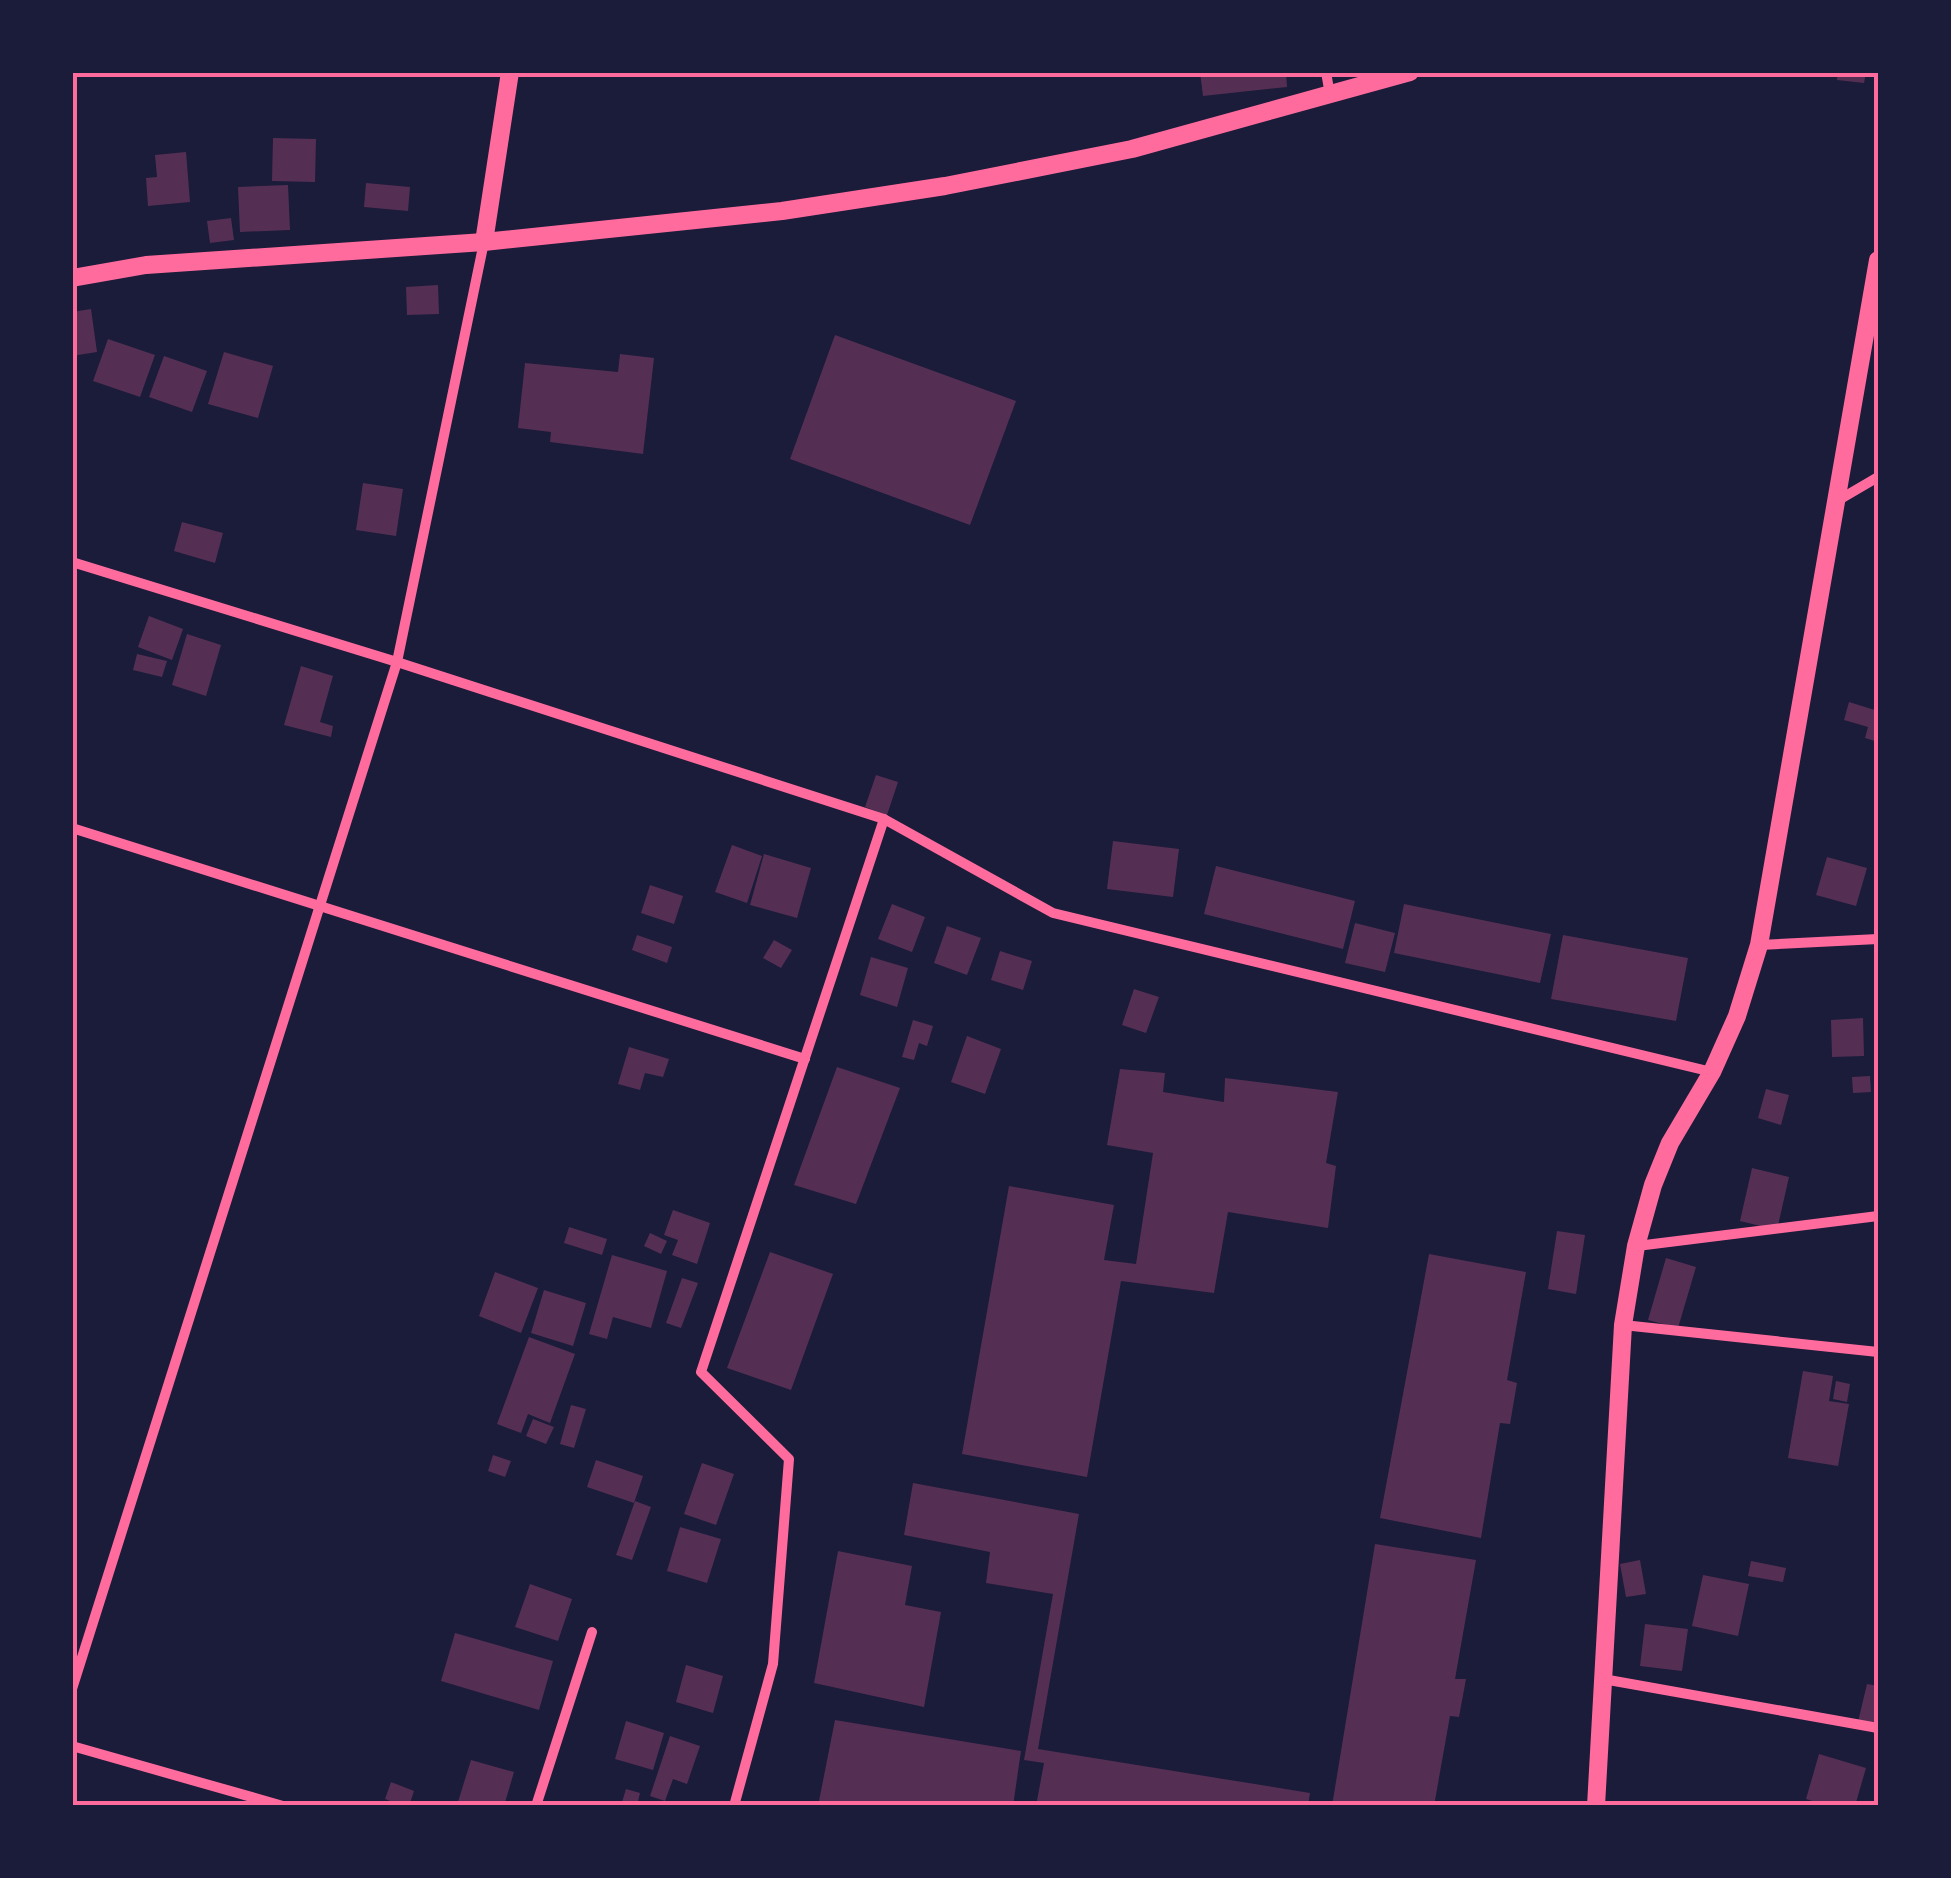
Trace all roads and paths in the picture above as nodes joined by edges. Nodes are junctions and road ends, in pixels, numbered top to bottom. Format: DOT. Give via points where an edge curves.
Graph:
graph roads {
  1 [pos="510,72"];
  2 [pos="1326,72"];
  3 [pos="1410,72"];
  4 [pos="1330,96"];
  5 [pos="484,242"];
  6 [pos="1878,260"];
  7 [pos="72,278"];
  8 [pos="1878,477"];
  9 [pos="1837,500"];
  10 [pos="72,562"];
  11 [pos="397,662"];
  12 [pos="884,819"];
  13 [pos="72,828"];
  14 [pos="320,906"];
  15 [pos="1878,939"];
  16 [pos="1760,945"];
  17 [pos="805,1059"];
  18 [pos="1712,1072"];
  19 [pos="1878,1216"];
  20 [pos="1636,1246"];
  21 [pos="1623,1325"];
  22 [pos="1878,1352"];
  23 [pos="592,1632"];
  24 [pos="1603,1679"];
  25 [pos="72,1689"];
  26 [pos="1878,1728"];
  27 [pos="72,1746"];
  28 [pos="280,1805"];
  29 [pos="536,1806"];
  30 [pos="734,1806"];
  31 [pos="1596,1806"];
  1 -- 5 [label="street"];
  2 -- 4 [label="street"];
  3 -- 4 [label="street"];
  4 -- 5 [label="street" via="1132,149 945,186 782,211"];
  5 -- 7 [label="street" via="146,265"];
  5 -- 11 [label="street"];
  6 -- 9 [label="street"];
  8 -- 9 [label="street"];
  9 -- 16 [label="street"];
  10 -- 11 [label="street"];
  11 -- 12 [label="street"];
  11 -- 14 [label="street"];
  12 -- 17 [label="street"];
  12 -- 18 [label="street" via="1053,913"];
  13 -- 14 [label="street"];
  14 -- 17 [label="street"];
  14 -- 25 [label="street"];
  15 -- 16 [label="street"];
  16 -- 18 [label="street"];
  17 -- 30 [label="street" via="701,1372 790,1459 773,1664"];
  18 -- 20 [label="street" via="1670,1143"];
  19 -- 20 [label="street"];
  20 -- 21 [label="street"];
  21 -- 22 [label="street"];
  21 -- 24 [label="street"];
  23 -- 29 [label="street"];
  24 -- 26 [label="street"];
  24 -- 31 [label="street"];
  27 -- 28 [label="street"];
}
